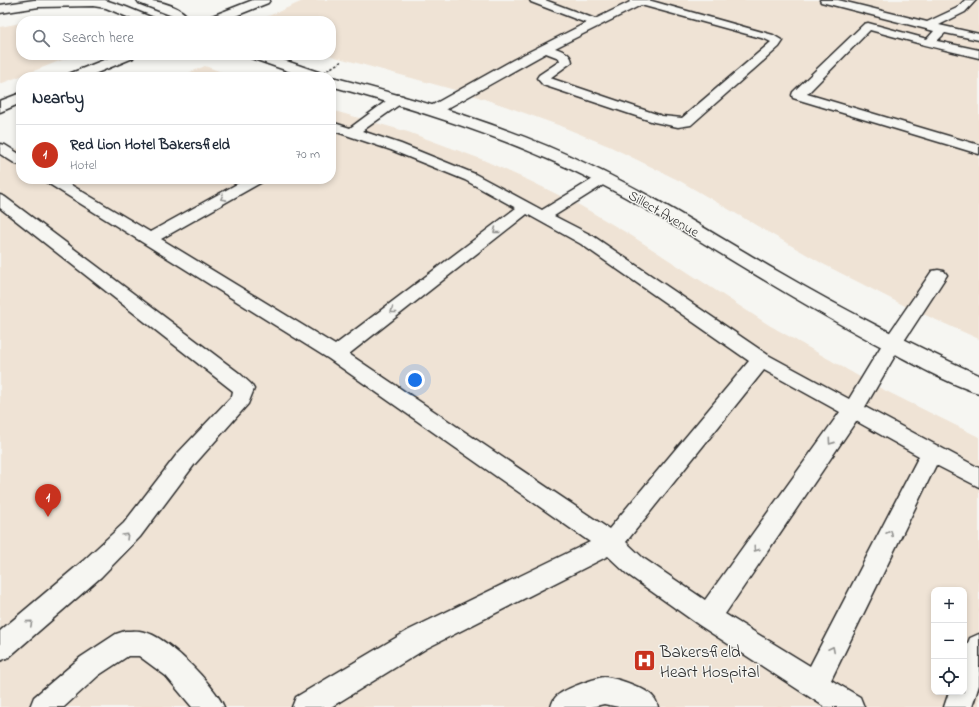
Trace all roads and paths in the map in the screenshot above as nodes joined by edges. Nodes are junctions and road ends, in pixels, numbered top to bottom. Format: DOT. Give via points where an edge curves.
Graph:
graph roads {
  1 [pos="143,0"];
  2 [pos="264,0"];
  3 [pos="535,0"];
  4 [pos="639,0"];
  5 [pos="825,0"];
  6 [pos="971,0"];
  7 [pos="0,9"];
  8 [pos="137,16"];
  9 [pos="181,16"];
  10 [pos="224,16"];
  11 [pos="595,22"];
  12 [pos="928,26"];
  13 [pos="942,29"];
  14 [pos="979,37"];
  15 [pos="929,43"];
  16 [pos="545,48"];
  17 [pos="979,54"];
  18 [pos="116,60"];
  19 [pos="270,60"];
  20 [pos="342,61"];
  21 [pos="86,72"];
  22 [pos="303,72"];
  23 [pos="325,72"];
  24 [pos="336,82"];
  25 [pos="398,99"];
  26 [pos="16,100"];
  27 [pos="0,107"];
  28 [pos="434,110"];
  29 [pos="342,130"];
  30 [pos="979,150"];
  31 [pos="603,179"];
  32 [pos="59,184"];
  33 [pos="248,184"];
  34 [pos="0,200"];
  35 [pos="527,208"];
  36 [pos="543,216"];
  37 [pos="148,240"];
  38 [pos="938,275"];
  39 [pos="893,343"];
  40 [pos="336,354"];
  41 [pos="761,360"];
  42 [pos="979,384"];
  43 [pos="853,410"];
  44 [pos="930,453"];
  45 [pos="979,478"];
  46 [pos="612,543"];
  47 [pos="708,617"];
  48 [pos="979,647"];
  49 [pos="0,648"];
  50 [pos="967,682"];
  51 [pos="815,684"];
  52 [pos="962,695"];
  53 [pos="44,707"];
  54 [pos="210,707"];
  55 [pos="306,707"];
  56 [pos="565,707"];
  57 [pos="644,707"];
  58 [pos="850,707"];
  59 [pos="958,707"];
  1 -- 9 [label="main road"];
  2 -- 10 [label="main road"];
  3 -- 11 [label="lane"];
  4 -- 11 [label="lane"];
  4 -- 16 [label="lane" via="777,41 686,122 678,123 547,82 543,78 566,62 566,59 563,55"];
  5 -- 12 [label="lane"];
  6 -- 12 [label="lane" via="961,10"];
  7 -- 8 [label="main road" via="43,2 88,1 116,7"];
  11 -- 16 [label="lane"];
  12 -- 13 [label="lane"];
  13 -- 14 [label="lane"];
  13 -- 15 [label="lane"];
  15 -- 17 [label="lane"];
  15 -- 30 [label="lane" via="868,26 798,95"];
  16 -- 28 [label="lane"];
  18 -- 21 [label="main road"];
  19 -- 22 [label="main road"];
  20 -- 23 [label="path, bridge"];
  24 -- 25 [label="main road, Sillect Avenue"];
  25 -- 28 [label="main road, Sillect Avenue"];
  25 -- 29 [label="lane"];
  26 -- 27 [label="main road"];
  28 -- 31 [label="main road, Sillect Avenue" via="524,142"];
  29 -- 35 [label="lane" via="396,147 470,177"];
  31 -- 36 [label="lane"];
  31 -- 39 [label="main road, Sillect Avenue" via="646,201 826,308"];
  32 -- 37 [label="lane"];
  33 -- 37 [label="lane, one-way"];
  49 -- 34 [label="lane, one-way" via="92,569 132,530 186,459 241,399 244,389"];
  35 -- 36 [label="lane"];
  35 -- 40 [label="lane, one-way"];
  36 -- 41 [label="lane" via="587,240"];
  37 -- 40 [label="lane"];
  38 -- 39 [label="lane"];
  39 -- 42 [label="main road, Sillect Avenue"];
  39 -- 43 [label="lane"];
  40 -- 46 [label="lane"];
  41 -- 43 [label="lane"];
  41 -- 46 [label="lane"];
  43 -- 44 [label="lane"];
  43 -- 47 [label="lane, one-way"];
  44 -- 45 [label="lane"];
  51 -- 44 [label="lane, one-way"];
  46 -- 47 [label="lane" via="635,566"];
  46 -- 55 [label="lane" via="418,639"];
  47 -- 51 [label="lane"];
  48 -- 50 [label="lane"];
  51 -- 58 [label="lane"];
  52 -- 59 [label="lane"];
  53 -- 54 [label="lane" via="90,666 125,643 144,644 176,667"];
  56 -- 57 [label="lane" via="582,696 600,690 620,693"];
}
